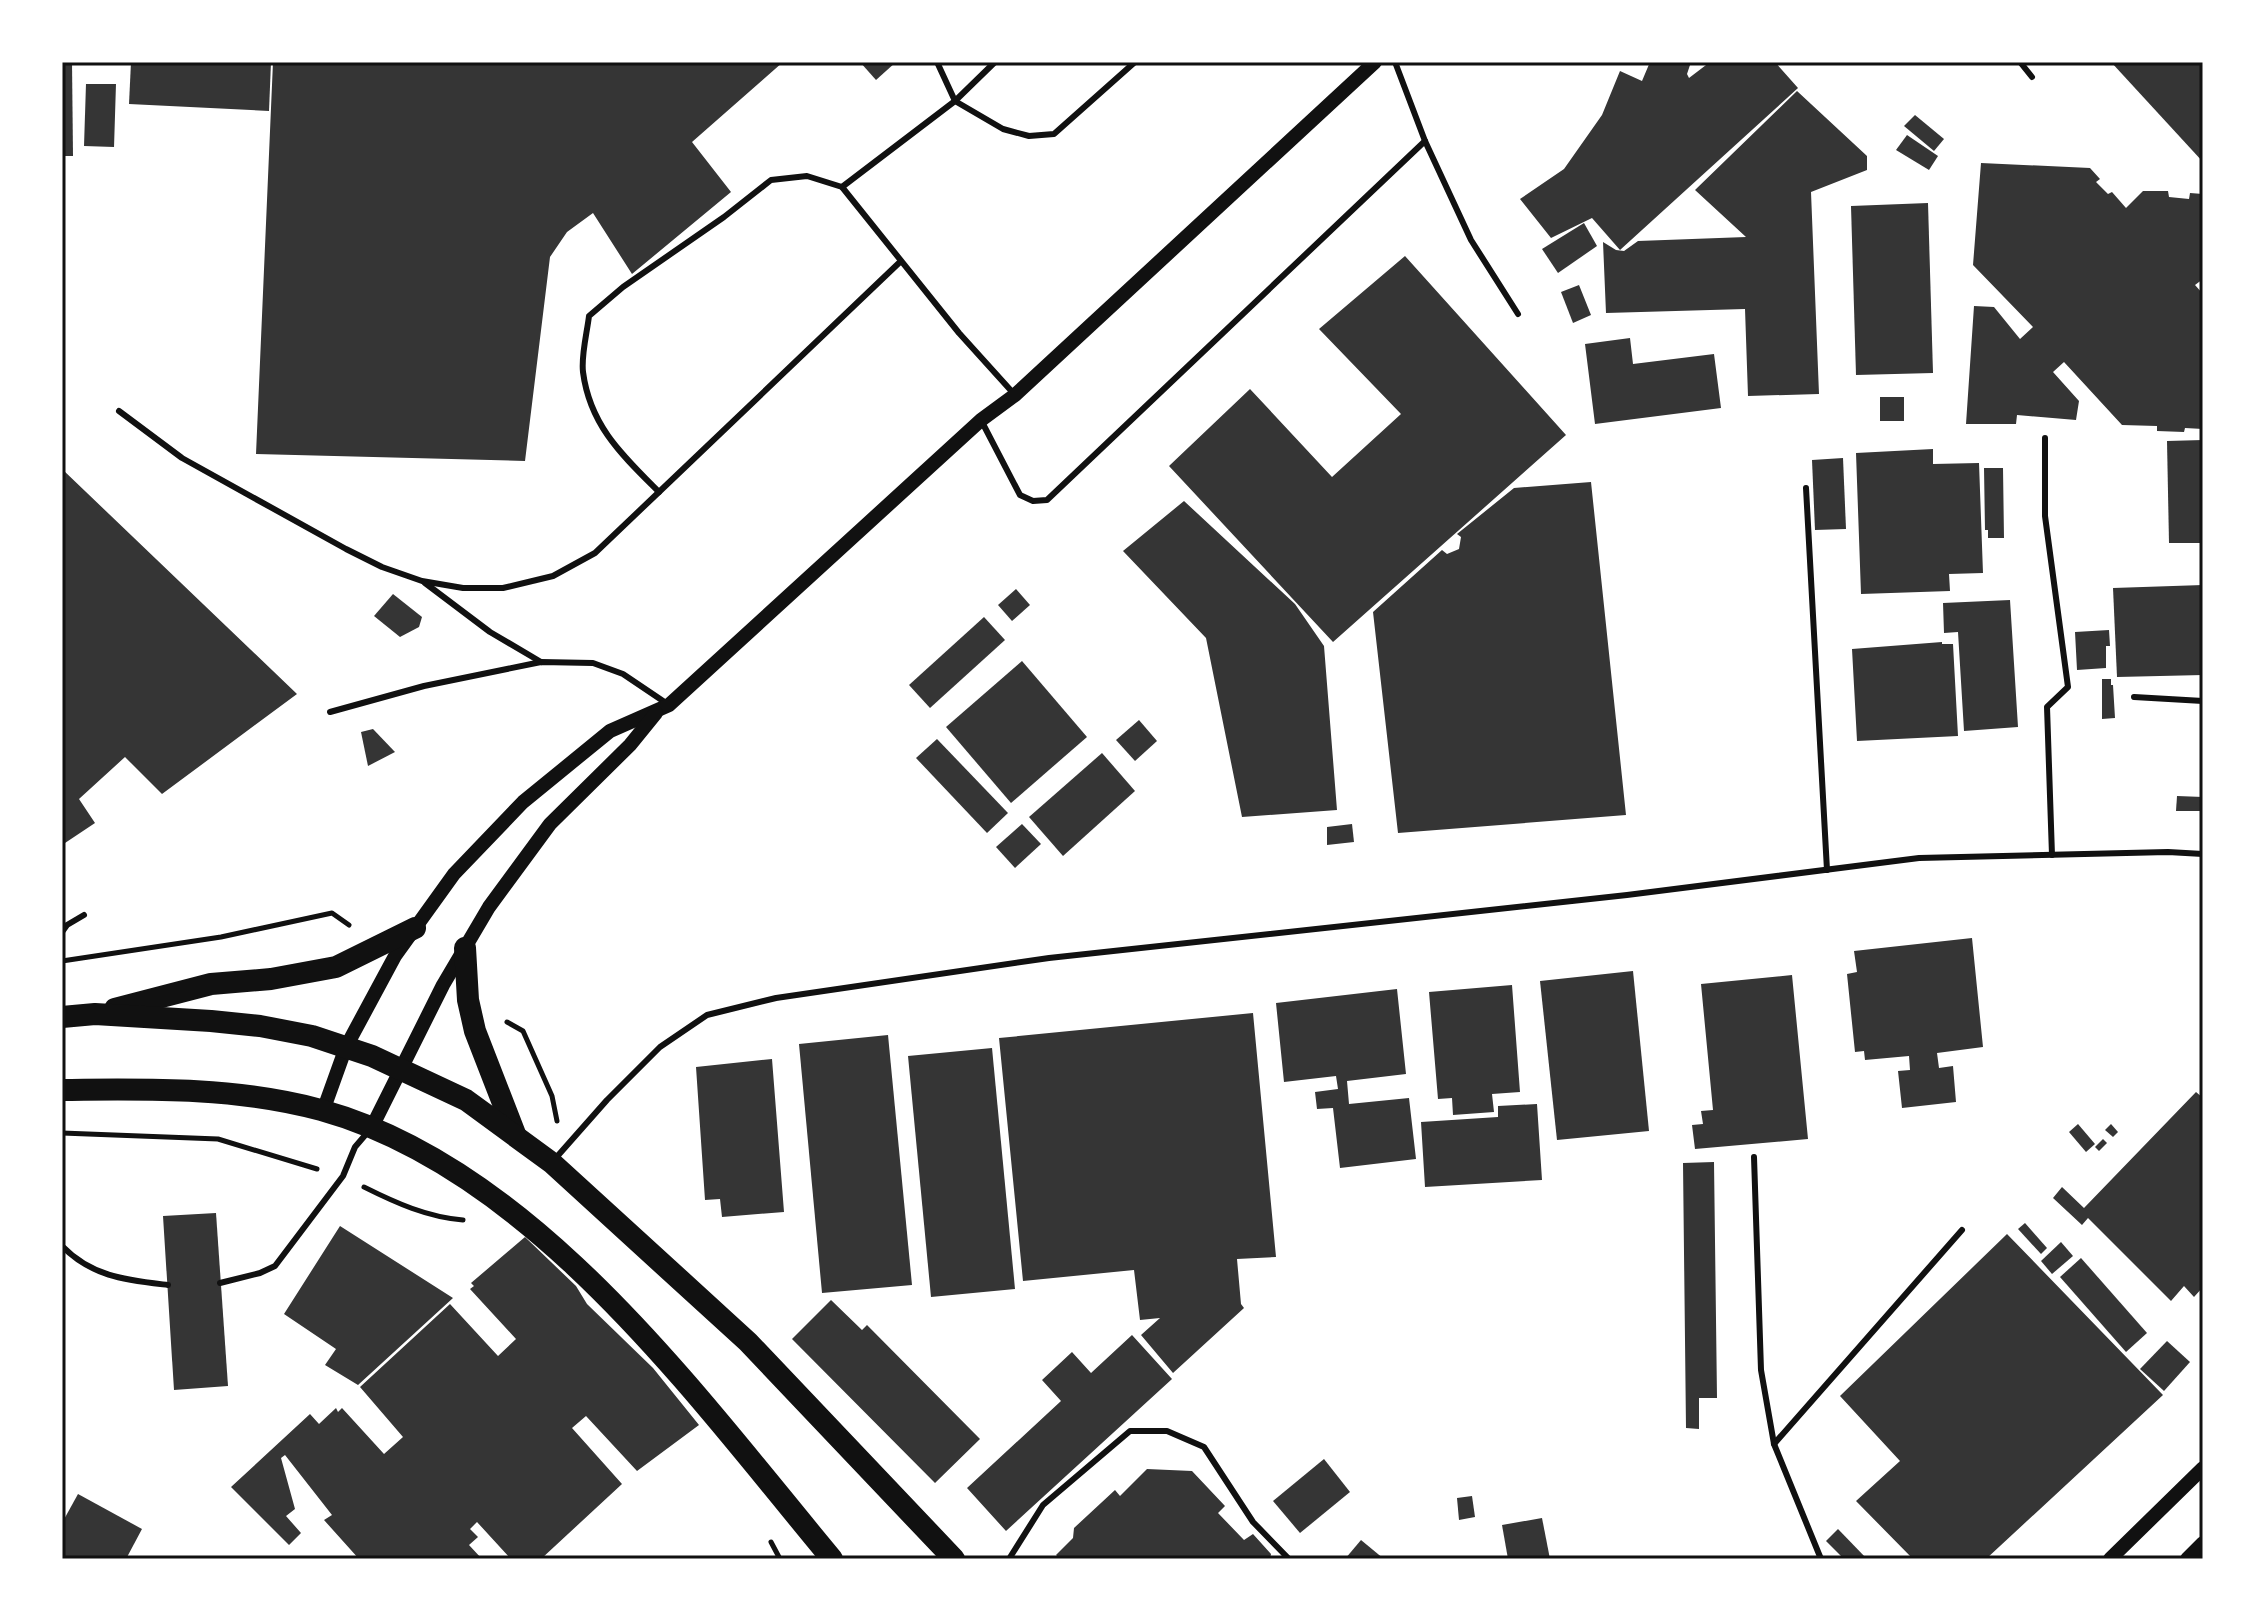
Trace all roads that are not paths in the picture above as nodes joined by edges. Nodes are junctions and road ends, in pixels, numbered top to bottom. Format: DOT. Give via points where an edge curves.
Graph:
graph roads {
  1 [pos="937,62"];
  2 [pos="995,62"];
  3 [pos="1135,62"];
  4 [pos="1375,62"];
  5 [pos="1395,62"];
  6 [pos="2020,62"];
  7 [pos="2032,77"];
  8 [pos="955,101"];
  9 [pos="1425,141"];
  10 [pos="842,187"];
  11 [pos="901,261"];
  12 [pos="1518,314"];
  13 [pos="1015,395"];
  14 [pos="119,411"];
  15 [pos="981,420"];
  16 [pos="2045,438"];
  17 [pos="1806,488"];
  18 [pos="659,492"];
  19 [pos="422,581"];
  20 [pos="541,662"];
  21 [pos="2134,697"];
  22 [pos="2203,701"];
  23 [pos="664,707"];
  24 [pos="330,712"];
  25 [pos="2203,854"];
  26 [pos="2052,855"];
  27 [pos="1827,870"];
  28 [pos="84,915"];
  29 [pos="415,928"];
  30 [pos="62,932"];
  31 [pos="465,948"];
  32 [pos="95,1014"];
  33 [pos="62,1017"];
  34 [pos="346,1047"];
  35 [pos="402,1070"];
  36 [pos="62,1090"];
  37 [pos="323,1111"];
  38 [pos="372,1127"];
  39 [pos="515,1134"];
  40 [pos="1754,1157"];
  41 [pos="552,1163"];
  42 [pos="1962,1230"];
  43 [pos="62,1246"];
  44 [pos="220,1283"];
  45 [pos="168,1285"];
  46 [pos="1774,1444"];
  47 [pos="2203,1468"];
  48 [pos="2203,1543"];
  49 [pos="832,1559"];
  50 [pos="954,1559"];
  51 [pos="1009,1559"];
  52 [pos="1289,1559"];
  53 [pos="1821,1559"];
  54 [pos="2110,1559"];
  55 [pos="2187,1559"];
  1 -- 8 [label="lane"];
  2 -- 8 [label="lane"];
  3 -- 8 [label="lane" via="1054,134 1029,136 1003,129"];
  4 -- 13 [label="street"];
  5 -- 9 [label="lane"];
  6 -- 7 [label="lane"];
  8 -- 10 [label="lane"];
  9 -- 12 [label="lane" via="1471,240"];
  9 -- 15 [label="lane" via="1047,500 1020,495"];
  10 -- 11 [label="lane"];
  10 -- 18 [label="lane" via="807,176 771,180 589,316 582,371 595,415 614,448"];
  11 -- 13 [label="lane"];
  11 -- 18 [label="lane"];
  13 -- 15 [label="street"];
  14 -- 19 [label="lane" via="182,458 346,549"];
  15 -- 23 [label="street"];
  16 -- 26 [label="lane" via="2045,516 2068,687 2047,707"];
  17 -- 27 [label="lane"];
  18 -- 19 [label="lane" via="595,553 553,576 503,588"];
  19 -- 20 [label="lane"];
  20 -- 23 [label="lane" via="593,663 623,674"];
  20 -- 24 [label="lane"];
  21 -- 22 [label="lane"];
  23 -- 29 [label="street" via="610,731 523,802 454,874"];
  23 -- 31 [label="street" via="550,824"];
  25 -- 26 [label="lane"];
  26 -- 27 [label="lane" via="1919,858"];
  27 -- 41 [label="lane" via="1049,958 776,998 707,1015 660,1047"];
  28 -- 30 [label="lane"];
  29 -- 32 [label="highway" via="336,967 211,984"];
  29 -- 34 [label="street"];
  31 -- 35 [label="street"];
  31 -- 39 [label="highway" via="475,1031"];
  32 -- 33 [label="highway"];
  32 -- 34 [label="highway" via="260,1026"];
  34 -- 35 [label="highway"];
  34 -- 37 [label="street"];
  35 -- 38 [label="street"];
  35 -- 39 [label="highway" via="466,1100"];
  36 -- 37 [label="highway" via="238,1095"];
  37 -- 38 [label="highway"];
  38 -- 44 [label="lane" via="355,1147 343,1176 275,1266"];
  38 -- 49 [label="highway" via="459,1173 564,1255 638,1330"];
  39 -- 41 [label="highway"];
  40 -- 46 [label="lane" via="1761,1370"];
  41 -- 50 [label="highway" via="748,1342"];
  42 -- 46 [label="lane"];
  43 -- 45 [label="lane" via="97,1273"];
  46 -- 53 [label="lane"];
  47 -- 54 [label="street"];
  48 -- 55 [label="street"];
  51 -- 52 [label="lane" via="1043,1505 1130,1431 1167,1431 1204,1447 1253,1522"];
}
